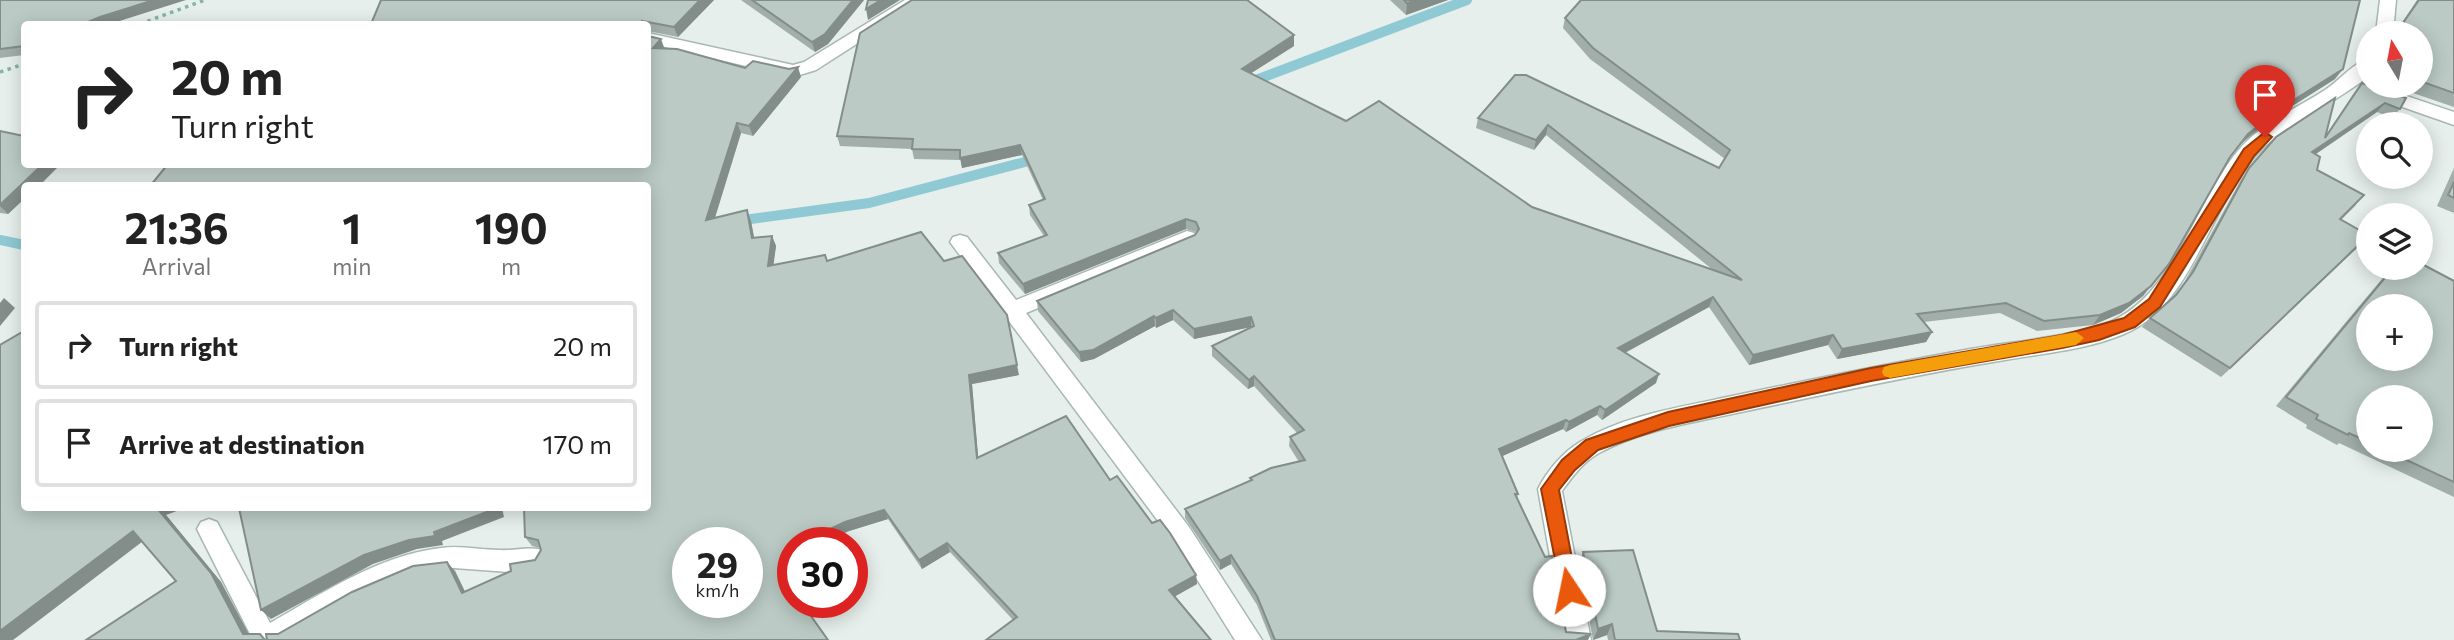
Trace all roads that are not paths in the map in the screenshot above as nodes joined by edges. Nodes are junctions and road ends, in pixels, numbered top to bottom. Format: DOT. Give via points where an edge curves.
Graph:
graph roads {
  1 [pos="917,0"];
  2 [pos="2388,0"];
  3 [pos="2386,21"];
  4 [pos="651,39"];
  5 [pos="2356,78"];
  6 [pos="2352,83"];
  7 [pos="2454,119"];
  8 [pos="1187,239"];
  9 [pos="960,242"];
  10 [pos="1011,310"];
  11 [pos="209,529"];
  12 [pos="533,558"];
  13 [pos="266,639"];
  14 [pos="1249,640"];
  15 [pos="1578,640"];
  1 -- 4 [label="street" via="810,66 793,71"];
  2 -- 3 [label="street"];
  5 -- 6 [label="street"];
  6 -- 7 [label="street"];
  6 -- 15 [label="street" via="2282,122 2249,152 2155,303 2130,323 2074,339 1871,375 1668,419 1592,445 1550,489"];
  8 -- 10 [label="street"];
  9 -- 10 [label="street"];
  10 -- 14 [label="street" via="1181,534"];
  11 -- 13 [label="street"];
  12 -- 13 [label="street" via="509,564 441,558 407,567 361,586"];
}
